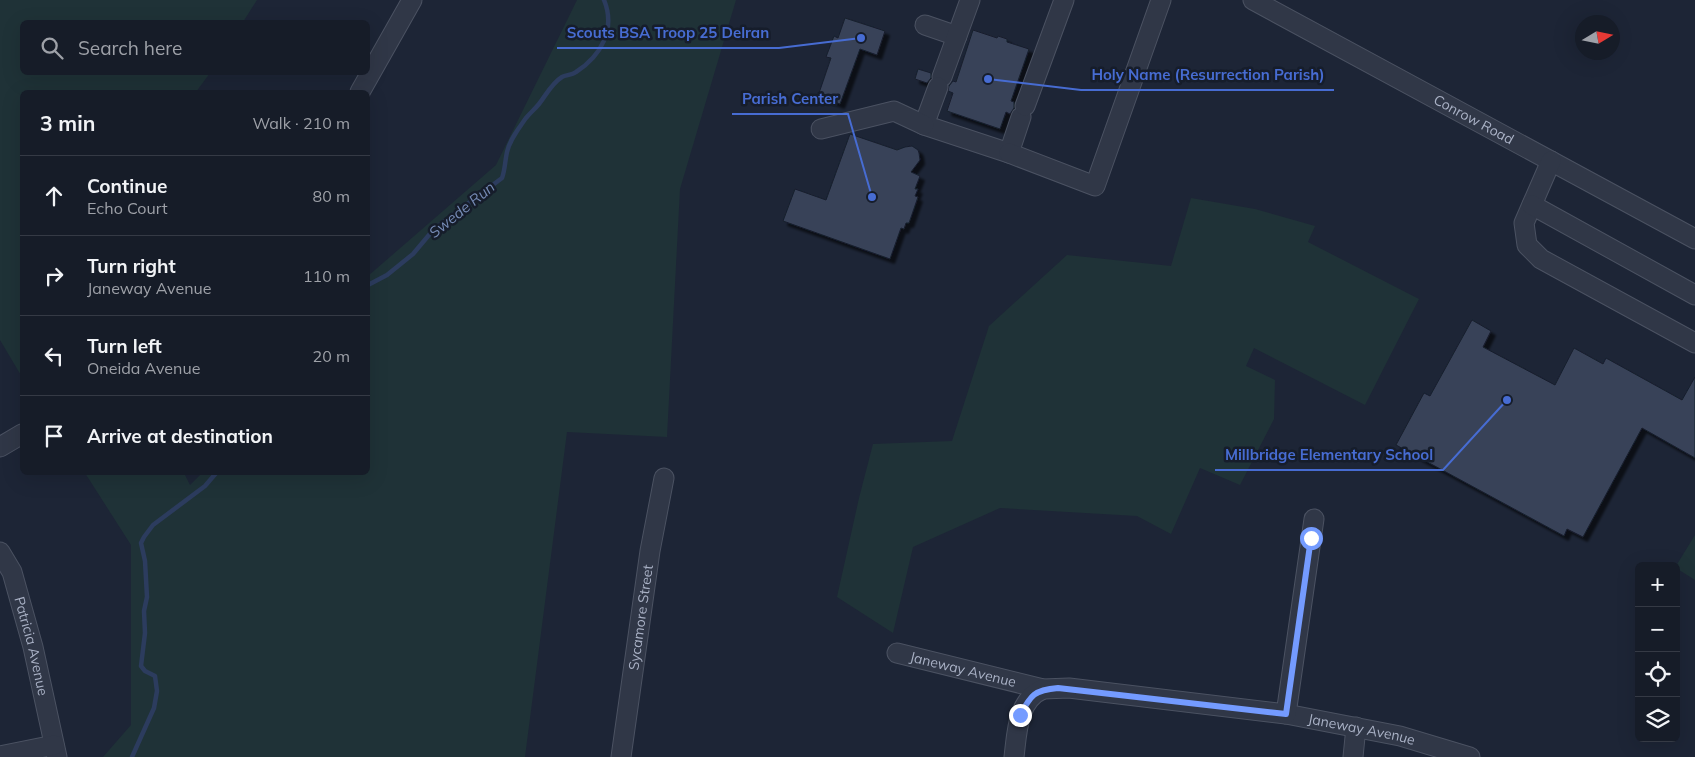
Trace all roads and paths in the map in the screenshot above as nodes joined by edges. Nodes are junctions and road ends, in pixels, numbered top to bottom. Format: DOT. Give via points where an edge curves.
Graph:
graph roads {
  1 [pos="412,0"];
  2 [pos="970,0"];
  3 [pos="1064,0"];
  4 [pos="1161,0"];
  5 [pos="1253,0"];
  6 [pos="1285,7"];
  7 [pos="925,25"];
  8 [pos="957,36"];
  9 [pos="370,74"];
  10 [pos="370,75"];
  11 [pos="361,90"];
  12 [pos="924,124"];
  13 [pos="821,129"];
  14 [pos="1009,153"];
  15 [pos="1551,161"];
  16 [pos="1532,206"];
  17 [pos="1695,239"];
  18 [pos="1695,295"];
  19 [pos="1695,343"];
  20 [pos="20,435"];
  21 [pos="0,447"];
  22 [pos="664,478"];
  23 [pos="1314,519"];
  24 [pos="0,552"];
  25 [pos="897,653"];
  26 [pos="1043,689"];
  27 [pos="1286,714"];
  28 [pos="1356,727"];
  29 [pos="55,751"];
  30 [pos="0,756"];
  31 [pos="622,757"];
  32 [pos="1014,757"];
  33 [pos="1353,757"];
  34 [pos="1470,757"];
  1 -- 9 [label="street"];
  2 -- 8 [label="street"];
  3 -- 14 [label="street"];
  4 -- 14 [label="street" via="1095,186"];
  5 -- 6 [label="street, Conrow Road"];
  6 -- 15 [label="street, Conrow Road"];
  7 -- 8 [label="street"];
  8 -- 12 [label="street"];
  10 -- 11 [label="street"];
  12 -- 13 [label="street" via="894,111"];
  12 -- 14 [label="street"];
  15 -- 16 [label="street"];
  15 -- 17 [label="street, Conrow Road"];
  16 -- 18 [label="street"];
  16 -- 19 [label="street" via="1524,223 1528,245 1541,259"];
  20 -- 21 [label="street"];
  22 -- 31 [label="street, Sycamore Street" via="650,551"];
  23 -- 27 [label="street"];
  24 -- 29 [label="street, Patricia Avenue" via="12,572 33,647"];
  25 -- 26 [label="street, Janeway Avenue"];
  26 -- 27 [label="street, Janeway Avenue" via="1069,688"];
  26 -- 32 [label="street" via="1030,698 1020,715"];
  27 -- 28 [label="street, Janeway Avenue"];
  28 -- 33 [label="street"];
  28 -- 34 [label="street, Janeway Avenue" via="1417,740"];
  29 -- 30 [label="street"];
}
